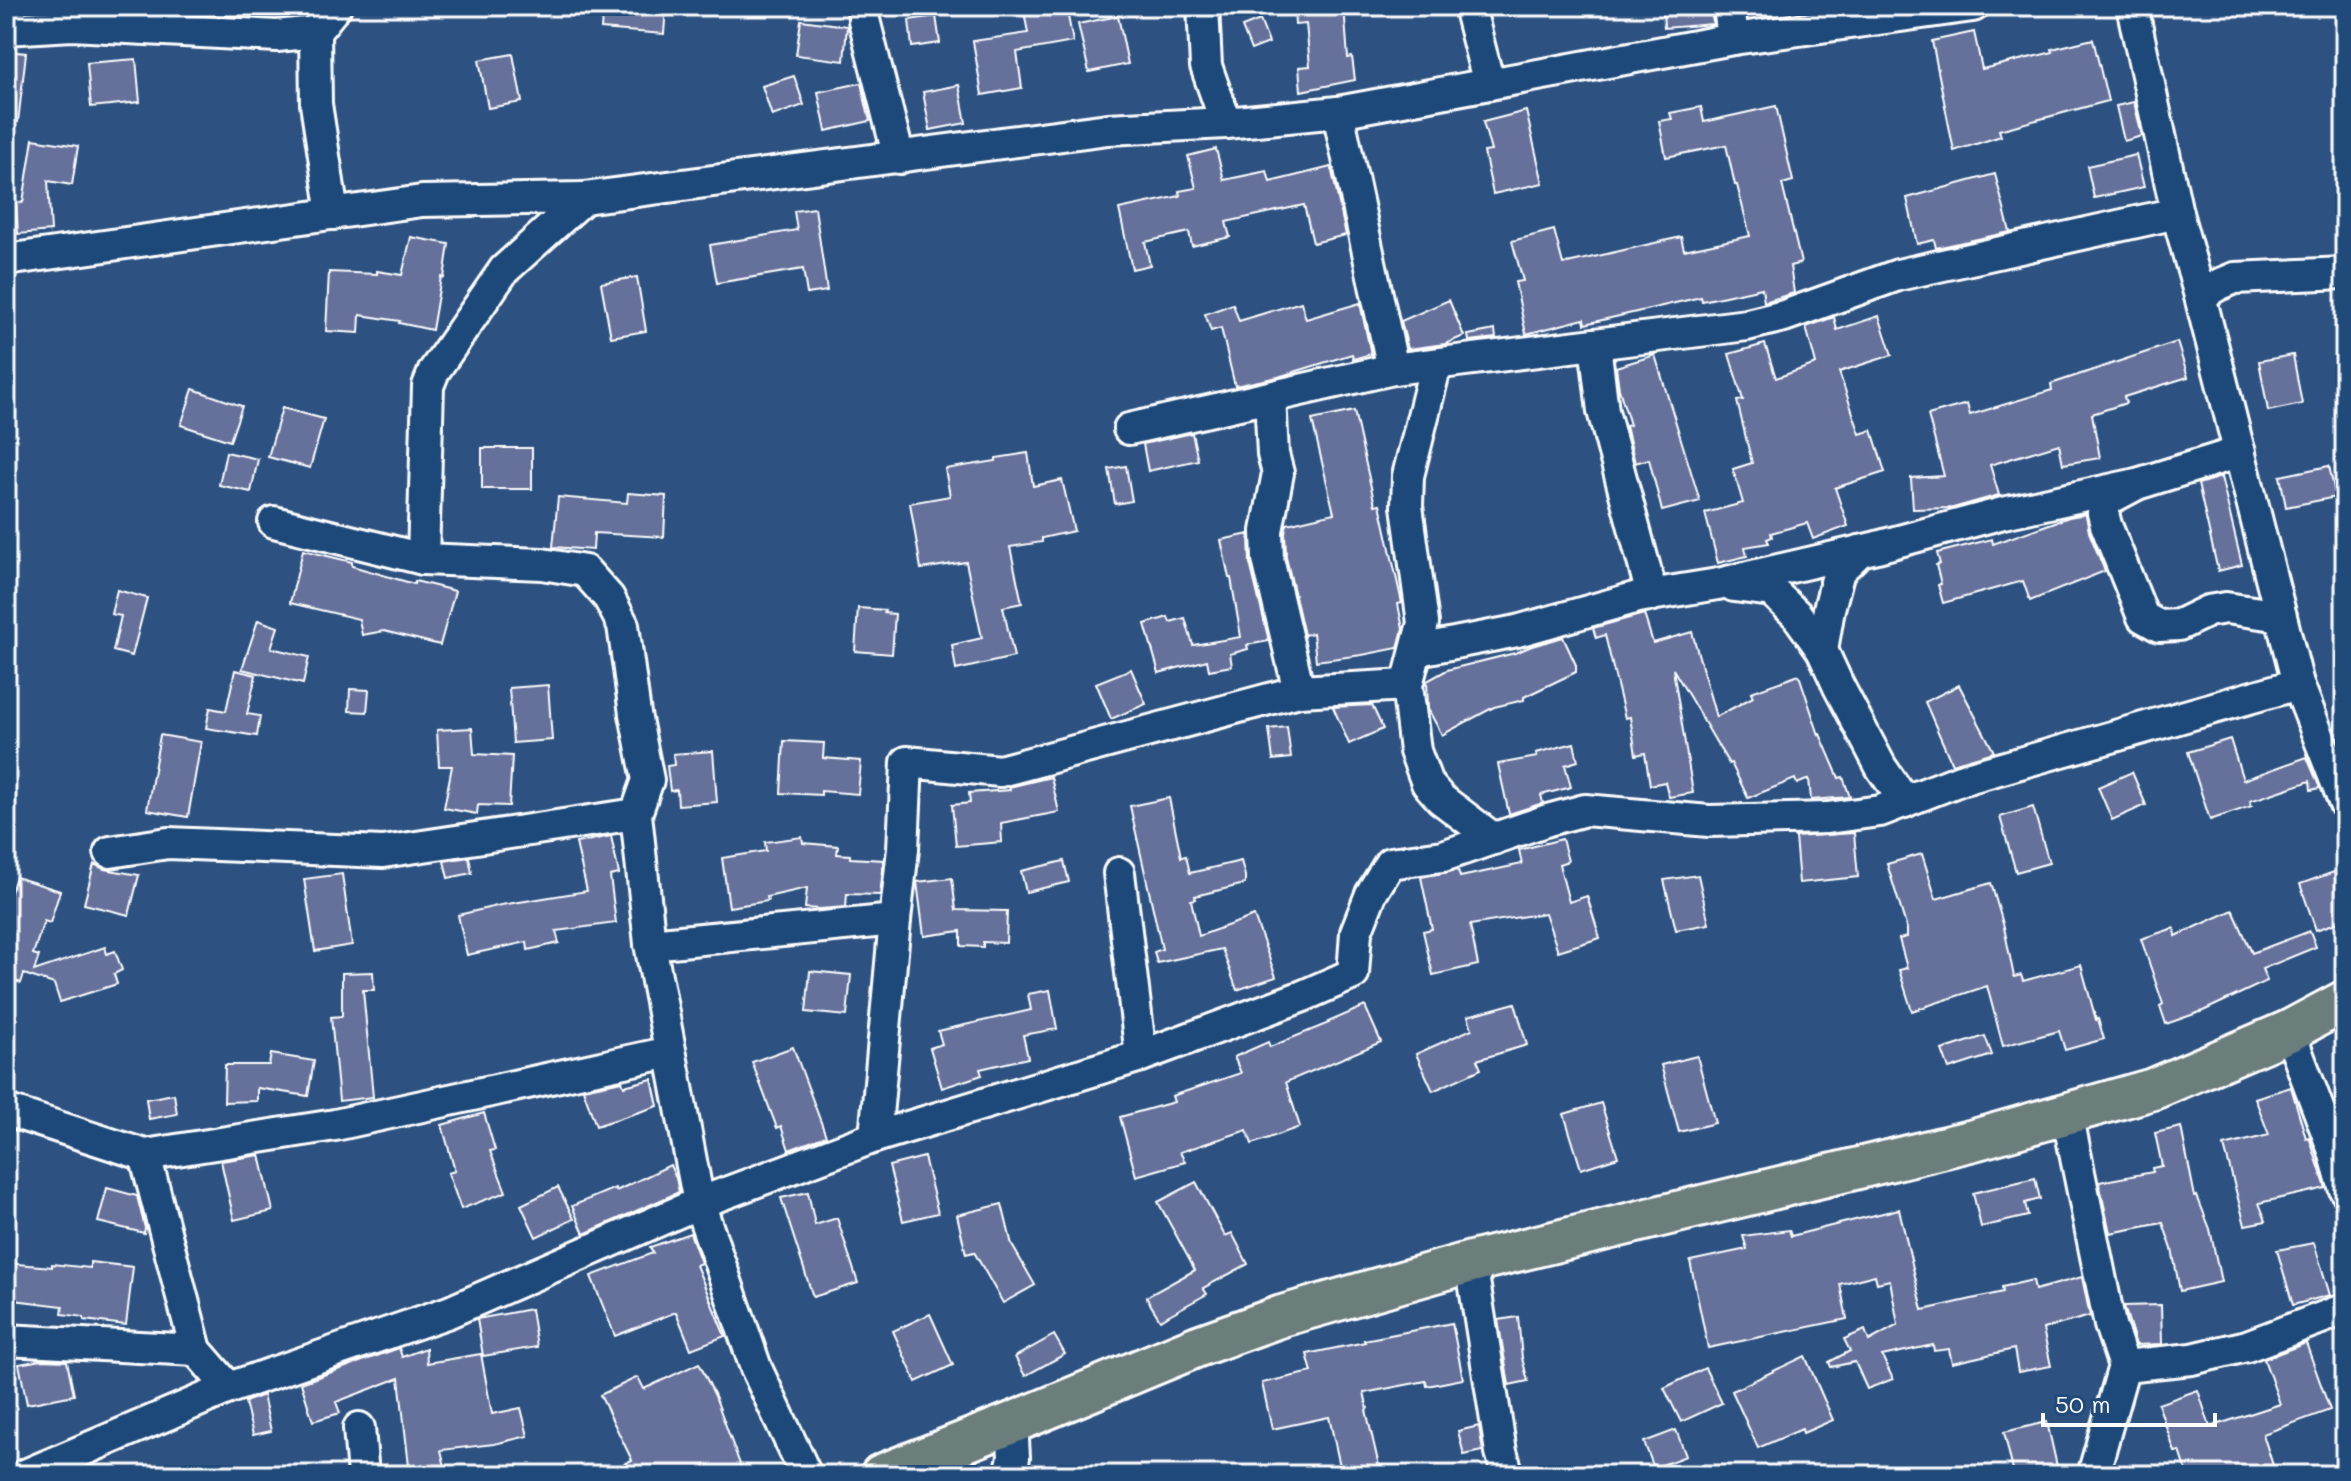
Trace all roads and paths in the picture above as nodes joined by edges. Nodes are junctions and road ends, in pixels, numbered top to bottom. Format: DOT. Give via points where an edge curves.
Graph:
graph roads {
  1 [pos="336,6"];
  2 [pos="1203,6"];
  3 [pos="1469,6"];
  4 [pos="1729,6"];
  5 [pos="1973,6"];
  6 [pos="2132,6"];
  7 [pos="855,11"];
  8 [pos="6,29"];
  9 [pos="315,32"];
  10 [pos="1733,39"];
  11 [pos="1489,84"];
  12 [pos="1338,112"];
  13 [pos="1226,123"];
  14 [pos="899,158"];
  15 [pos="584,198"];
  16 [pos="2177,213"];
  17 [pos="333,214"];
  18 [pos="6,260"];
  19 [pos="2345,273"];
  20 [pos="2200,296"];
  21 [pos="1595,344"];
  22 [pos="1436,364"];
  23 [pos="1393,369"];
  24 [pos="1270,397"];
  25 [pos="1129,429"];
  26 [pos="2240,452"];
  27 [pos="2137,484"];
  28 [pos="274,522"];
  29 [pos="1860,551"];
  30 [pos="423,559"];
  31 [pos="1718,584"];
  32 [pos="1652,595"];
  33 [pos="2281,616"];
  34 [pos="1418,650"];
  35 [pos="1822,650"];
  36 [pos="2298,684"];
  37 [pos="1407,685"];
  38 [pos="1299,691"];
  39 [pos="1905,802"];
  40 [pos="2345,804"];
  41 [pos="636,814"];
  42 [pos="1494,839"];
  43 [pos="110,852"];
  44 [pos="1119,873"];
  45 [pos="895,920"];
  46 [pos="650,944"];
  47 [pos="2345,1001"];
  48 [pos="2289,1031"];
  49 [pos="670,1052"];
  50 [pos="1141,1056"];
  51 [pos="6,1110"];
  52 [pos="2067,1113"];
  53 [pos="875,1137"];
  54 [pos="145,1155"];
  55 [pos="2345,1190"];
  56 [pos="699,1203"];
  57 [pos="1471,1262"];
  58 [pos="2345,1309"];
  59 [pos="6,1340"];
  60 [pos="196,1350"];
  61 [pos="2124,1366"];
  62 [pos="229,1388"];
  63 [pos="1012,1423"];
  64 [pos="359,1428"];
  65 [pos="25,1475"];
  66 [pos="363,1475"];
  67 [pos="806,1475"];
  68 [pos="881,1475"];
  69 [pos="1010,1475"];
  70 [pos="1508,1475"];
  71 [pos="2093,1475"];
  1 -- 9 [label="street"];
  2 -- 13 [label="street" via="1206,66"];
  3 -- 11 [label="street"];
  4 -- 10 [label="street"];
  5 -- 10 [label="street"];
  6 -- 16 [label="street"];
  7 -- 14 [label="street"];
  8 -- 9 [label="street" via="72,25 277,36"];
  9 -- 17 [label="street" via="316,104"];
  10 -- 11 [label="street"];
  11 -- 12 [label="street"];
  12 -- 13 [label="street"];
  12 -- 23 [label="street"];
  13 -- 14 [label="street" via="1108,129"];
  14 -- 15 [label="street"];
  15 -- 17 [label="street" via="422,201"];
  15 -- 30 [label="street" via="504,270 434,371 428,386"];
  16 -- 20 [label="street"];
  16 -- 21 [label="street" via="1898,275 1747,325"];
  17 -- 18 [label="street"];
  19 -- 20 [label="street" via="2235,278"];
  20 -- 26 [label="street"];
  21 -- 22 [label="street"];
  21 -- 32 [label="street" via="1603,411"];
  22 -- 23 [label="street"];
  22 -- 34 [label="street" via="1408,476 1407,506 1423,623"];
  23 -- 24 [label="street"];
  24 -- 25 [label="street"];
  24 -- 38 [label="street" via="1278,473 1267,531 1268,559"];
  26 -- 27 [label="street"];
  26 -- 33 [label="street"];
  27 -- 29 [label="street"];
  27 -- 33 [label="street" via="2107,500 2103,513 2143,617 2159,626 2179,625 2226,608"];
  28 -- 30 [label="street"];
  29 -- 31 [label="street"];
  29 -- 35 [label="street" via="1839,571"];
  30 -- 41 [label="street" via="585,571 609,598 623,625 648,780"];
  31 -- 32 [label="street"];
  31 -- 35 [label="street" via="1772,591"];
  32 -- 34 [label="street" via="1517,631"];
  33 -- 36 [label="street"];
  34 -- 37 [label="street"];
  35 -- 39 [label="street" via="1881,767"];
  36 -- 39 [label="street" via="1960,780"];
  36 -- 40 [label="street"];
  37 -- 38 [label="street"];
  37 -- 42 [label="street" via="1415,751 1427,783"];
  38 -- 45 [label="street" via="1000,771 907,762"];
  39 -- 42 [label="street" via="1880,811 1798,819 1709,821 1585,810"];
  41 -- 43 [label="street" via="383,852 168,843"];
  41 -- 46 [label="street"];
  42 -- 50 [label="street" via="1443,856 1390,863 1356,932 1353,974"];
  44 -- 50 [label="street"];
  45 -- 46 [label="street"];
  45 -- 53 [label="street"];
  46 -- 49 [label="street"];
  47 -- 48 [label="main road"];
  48 -- 52 [label="main road" via="2153,1089"];
  48 -- 55 [label="street"];
  49 -- 54 [label="street" via="335,1125"];
  49 -- 56 [label="street"];
  50 -- 53 [label="street"];
  51 -- 54 [label="street"];
  52 -- 57 [label="main road"];
  52 -- 61 [label="street" via="2110,1325"];
  53 -- 56 [label="street"];
  54 -- 60 [label="street"];
  56 -- 62 [label="street" via="449,1312"];
  56 -- 67 [label="street" via="756,1368"];
  57 -- 63 [label="main road" via="1282,1316"];
  57 -- 70 [label="street"];
  58 -- 61 [label="street" via="2247,1346 2192,1359"];
  59 -- 60 [label="street"];
  60 -- 62 [label="street"];
  61 -- 71 [label="street"];
  62 -- 65 [label="street"];
  63 -- 68 [label="main road"];
  63 -- 69 [label="street"];
  64 -- 66 [label="street"];
}
